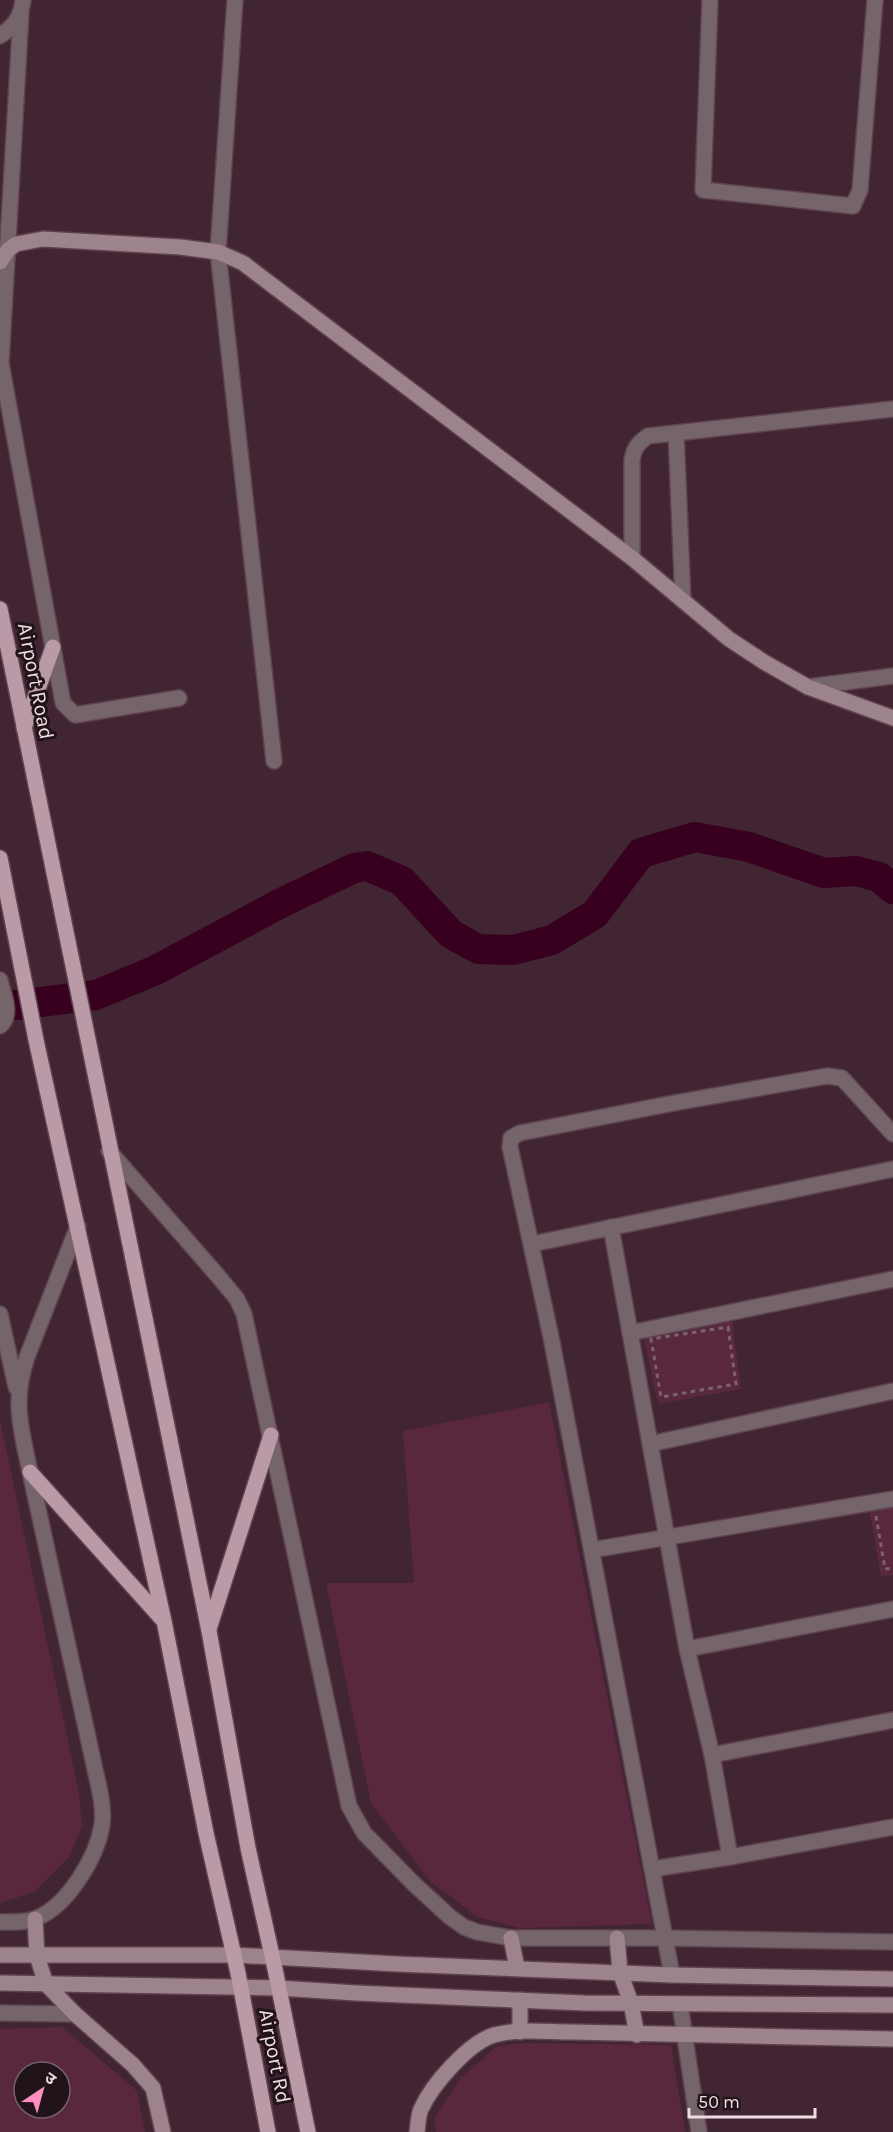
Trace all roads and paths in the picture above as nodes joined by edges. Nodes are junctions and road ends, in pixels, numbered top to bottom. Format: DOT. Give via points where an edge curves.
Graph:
graph roads {
  1 [pos="235,0"];
  2 [pos="710,0"];
  3 [pos="875,0"];
  4 [pos="22,7"];
  5 [pos="0,36"];
  6 [pos="218,252"];
  7 [pos="4,256"];
  8 [pos="0,363"];
  9 [pos="893,409"];
  10 [pos="676,433"];
  11 [pos="632,558"];
  12 [pos="683,601"];
  13 [pos="0,609"];
  14 [pos="52,647"];
  15 [pos="893,676"];
  16 [pos="808,687"];
  17 [pos="179,698"];
  18 [pos="893,718"];
  19 [pos="24,728"];
  20 [pos="274,761"];
  21 [pos="0,858"];
  22 [pos="0,980"];
  23 [pos="4,1020"];
  24 [pos="893,1134"];
  25 [pos="110,1151"];
  26 [pos="893,1169"];
  27 [pos="78,1226"];
  28 [pos="610,1227"];
  29 [pos="532,1244"];
  30 [pos="893,1279"];
  31 [pos="0,1314"];
  32 [pos="630,1333"];
  33 [pos="651,1339"];
  34 [pos="893,1391"];
  35 [pos="18,1397"];
  36 [pos="271,1435"];
  37 [pos="651,1444"];
  38 [pos="30,1472"];
  39 [pos="893,1499"];
  40 [pos="875,1512"];
  41 [pos="667,1537"];
  42 [pos="592,1550"];
  43 [pos="893,1568"];
  44 [pos="893,1609"];
  45 [pos="164,1621"];
  46 [pos="209,1631"];
  47 [pos="687,1649"];
  48 [pos="893,1720"];
  49 [pos="712,1755"];
  50 [pos="893,1827"];
  51 [pos="730,1857"];
  52 [pos="652,1869"];
  53 [pos="35,1919"];
  54 [pos="0,1922"];
  55 [pos="512,1938"];
  56 [pos="617,1938"];
  57 [pos="664,1938"];
  58 [pos="893,1942"];
  59 [pos="0,1954"];
  60 [pos="234,1955"];
  61 [pos="38,1956"];
  62 [pos="273,1957"];
  63 [pos="517,1968"];
  64 [pos="620,1972"];
  65 [pos="672,1975"];
  66 [pos="893,1979"];
  67 [pos="0,1983"];
  68 [pos="46,1984"];
  69 [pos="241,1988"];
  70 [pos="279,1988"];
  71 [pos="520,2000"];
  72 [pos="631,2003"];
  73 [pos="680,2004"];
  74 [pos="893,2005"];
  75 [pos="0,2013"];
  76 [pos="75,2014"];
  77 [pos="520,2032"];
  78 [pos="637,2034"];
  79 [pos="684,2036"];
  80 [pos="893,2039"];
  81 [pos="164,2132"];
  82 [pos="268,2132"];
  83 [pos="308,2132"];
  84 [pos="417,2132"];
  85 [pos="699,2132"];
  1 -- 6 [label="street"];
  2 -- 3 [label="street" via="703,190 853,206 860,190"];
  4 -- 5 [label="street" via="16,23"];
  4 -- 7 [label="street"];
  6 -- 7 [label="street" via="43,239 16,244"];
  6 -- 11 [label="street" via="267,280"];
  6 -- 20 [label="street"];
  7 -- 8 [label="street"];
  8 -- 14 [label="street"];
  9 -- 10 [label="street"];
  10 -- 11 [label="street" via="648,436 634,450"];
  10 -- 12 [label="street"];
  11 -- 12 [label="street"];
  12 -- 16 [label="street" via="729,639"];
  13 -- 19 [label="main road, Airport Road"];
  14 -- 17 [label="street" via="63,703 75,715"];
  14 -- 19 [label="main road"];
  15 -- 16 [label="street"];
  16 -- 18 [label="street"];
  19 -- 25 [label="main road, Airport Road"];
  21 -- 27 [label="main road, Airport Rd"];
  22 -- 23 [label="street"];
  24 -- 29 [label="street" via="842,1078 827,1076 520,1133 511,1138 510,1147"];
  25 -- 36 [label="street" via="237,1299 251,1338"];
  25 -- 46 [label="main road, Airport Road"];
  26 -- 28 [label="street"];
  27 -- 35 [label="street" via="27,1357"];
  27 -- 45 [label="main road, Airport Rd"];
  28 -- 29 [label="street"];
  28 -- 32 [label="street"];
  29 -- 42 [label="street"];
  30 -- 32 [label="street"];
  31 -- 35 [label="street"];
  32 -- 37 [label="street"];
  33 -- 33 [label="path" via="661,1397 736,1384 728,1327"];
  34 -- 37 [label="street"];
  35 -- 38 [label="street"];
  36 -- 46 [label="main road"];
  36 -- 55 [label="street" via="349,1806 364,1833 450,1917 477,1932"];
  37 -- 41 [label="street"];
  38 -- 45 [label="main road"];
  38 -- 53 [label="street" via="102,1803 102,1826 91,1860 52,1911"];
  39 -- 41 [label="street"];
  40 -- 43 [label="path" via="885,1569"];
  41 -- 42 [label="street"];
  41 -- 47 [label="street"];
  42 -- 52 [label="street"];
  44 -- 47 [label="street"];
  45 -- 60 [label="main road, Airport Rd"];
  46 -- 62 [label="main road, Airport Road" via="248,1848"];
  47 -- 49 [label="street"];
  48 -- 49 [label="street"];
  49 -- 51 [label="street"];
  50 -- 51 [label="street"];
  51 -- 52 [label="street"];
  52 -- 57 [label="street"];
  53 -- 54 [label="street"];
  53 -- 61 [label="street"];
  55 -- 56 [label="street"];
  55 -- 63 [label="street"];
  56 -- 57 [label="street"];
  56 -- 64 [label="street"];
  57 -- 58 [label="street"];
  57 -- 65 [label="street"];
  59 -- 61 [label="street"];
  60 -- 61 [label="street"];
  60 -- 62 [label="street"];
  60 -- 69 [label="main road, Airport Rd"];
  61 -- 68 [label="street"];
  62 -- 63 [label="street"];
  62 -- 70 [label="main road, Airport Road"];
  63 -- 64 [label="street"];
  64 -- 65 [label="street"];
  64 -- 72 [label="street"];
  65 -- 66 [label="street"];
  67 -- 68 [label="street"];
  68 -- 69 [label="street"];
  68 -- 76 [label="street"];
  69 -- 70 [label="street"];
  69 -- 82 [label="main road, Airport Rd"];
  70 -- 71 [label="street"];
  70 -- 83 [label="main road, Airport Road"];
  71 -- 72 [label="street"];
  71 -- 77 [label="street"];
  72 -- 73 [label="street"];
  72 -- 78 [label="street"];
  73 -- 74 [label="street"];
  73 -- 79 [label="street"];
  75 -- 76 [label="street"];
  76 -- 81 [label="street" via="153,2088"];
  77 -- 78 [label="street"];
  77 -- 84 [label="street" via="478,2042 459,2059 419,2112"];
  78 -- 79 [label="street"];
  79 -- 80 [label="street"];
  79 -- 85 [label="street"];
}
